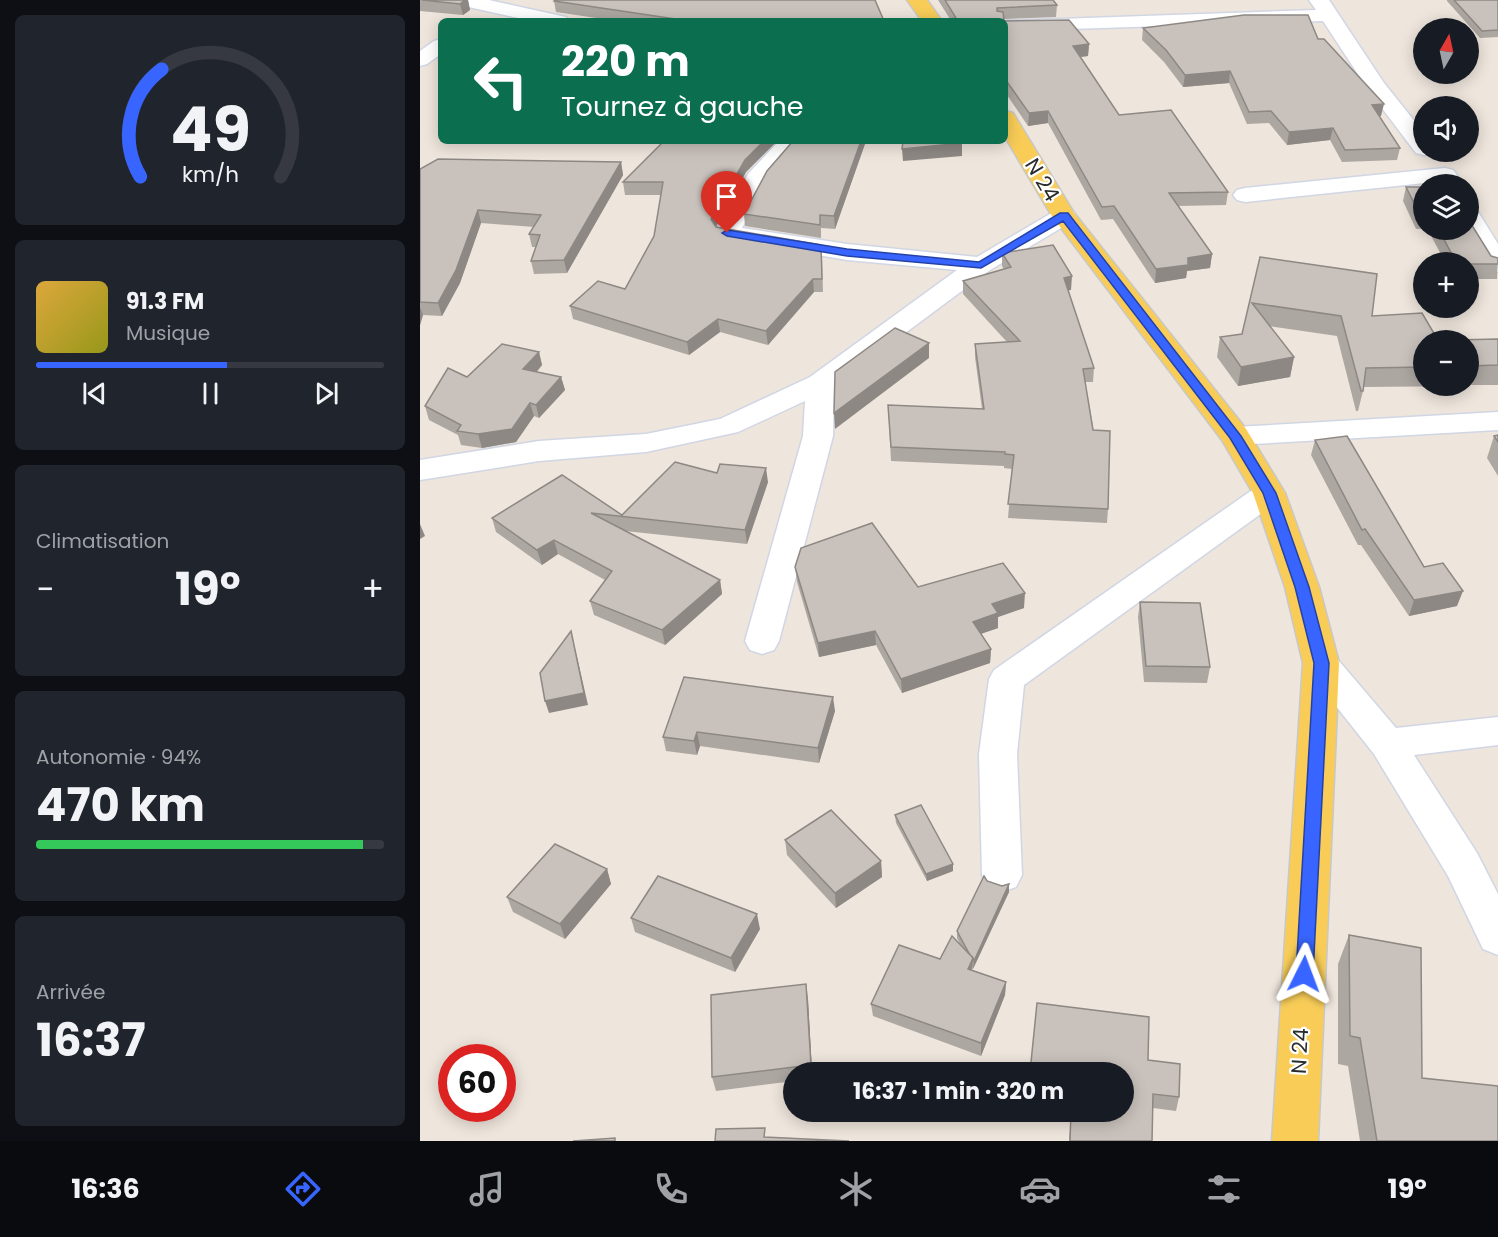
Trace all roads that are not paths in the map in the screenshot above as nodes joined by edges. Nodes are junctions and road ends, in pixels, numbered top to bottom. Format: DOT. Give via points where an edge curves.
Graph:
graph roads {
  1 [pos="462,0"];
  2 [pos="917,0"];
  3 [pos="1073,0"];
  4 [pos="495,7"];
  5 [pos="1324,7"];
  6 [pos="479,18"];
  7 [pos="545,18"];
  8 [pos="930,18"];
  9 [pos="1083,21"];
  10 [pos="1008,25"];
  11 [pos="438,47"];
  12 [pos="420,60"];
  13 [pos="1008,123"];
  14 [pos="1413,135"];
  15 [pos="789,144"];
  16 [pos="1413,183"];
  17 [pos="1245,195"];
  18 [pos="1064,216"];
  19 [pos="1479,233"];
  20 [pos="1498,264"];
  21 [pos="981,265"];
  22 [pos="820,383"];
  23 [pos="1498,421"];
  24 [pos="1235,436"];
  25 [pos="420,470"];
  26 [pos="1269,493"];
  27 [pos="762,641"];
  28 [pos="1322,663"];
  29 [pos="1498,731"];
  30 [pos="1387,744"];
  31 [pos="1002,875"];
  32 [pos="1498,936"];
  33 [pos="1295,1141"];
  1 -- 4 [label="street"];
  2 -- 8 [label="main road"];
  3 -- 9 [label="street"];
  4 -- 6 [label="street"];
  4 -- 7 [label="street"];
  5 -- 9 [label="street"];
  5 -- 14 [label="street" via="1376,87"];
  9 -- 10 [label="street"];
  11 -- 12 [label="street"];
  13 -- 18 [label="main road, N 24"];
  15 -- 21 [label="street" via="756,179 727,233 847,252"];
  16 -- 17 [label="street"];
  18 -- 21 [label="street"];
  18 -- 24 [label="main road, N 24"];
  19 -- 20 [label="street"];
  21 -- 22 [label="street"];
  22 -- 25 [label="street" via="728,426 646,443 539,451"];
  22 -- 27 [label="street" via="818,436"];
  23 -- 24 [label="street"];
  24 -- 26 [label="main road, N 24"];
  26 -- 28 [label="main road, N 24" via="1302,587"];
  26 -- 31 [label="street" via="1007,679 998,753"];
  28 -- 30 [label="street"];
  28 -- 33 [label="main road, N 24"];
  29 -- 30 [label="street"];
  30 -- 32 [label="street" via="1463,865"];
}
